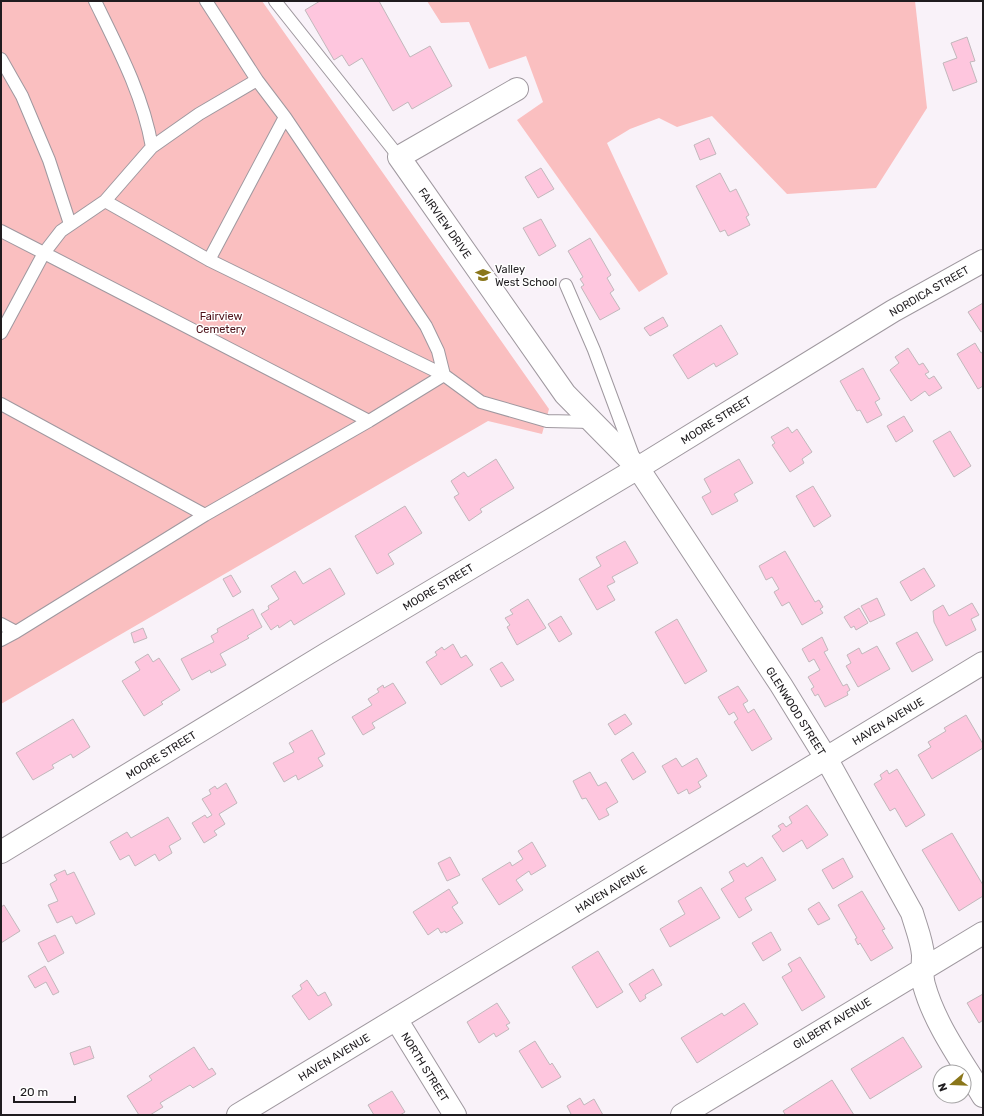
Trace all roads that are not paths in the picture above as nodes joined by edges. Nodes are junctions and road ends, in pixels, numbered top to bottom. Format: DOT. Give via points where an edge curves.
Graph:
graph roads {
  1 [pos="96,1"];
  2 [pos="206,1"];
  3 [pos="275,1"];
  4 [pos="1,59"];
  5 [pos="257,80"];
  6 [pos="517,89"];
  7 [pos="285,117"];
  8 [pos="152,147"];
  9 [pos="399,157"];
  10 [pos="105,201"];
  11 [pos="70,224"];
  12 [pos="1,231"];
  13 [pos="44,253"];
  14 [pos="209,260"];
  15 [pos="983,261"];
  16 [pos="566,285"];
  17 [pos="875,322"];
  18 [pos="1,333"];
  19 [pos="444,376"];
  20 [pos="1,404"];
  21 [pos="369,421"];
  22 [pos="592,422"];
  23 [pos="638,468"];
  24 [pos="205,516"];
  25 [pos="1,624"];
  26 [pos="16,632"];
  27 [pos="1,640"];
  28 [pos="983,663"];
  29 [pos="826,758"];
  30 [pos="1,852"];
  31 [pos="983,933"];
  32 [pos="921,969"];
  33 [pos="396,1019"];
  34 [pos="983,1096"];
  35 [pos="711,1107"];
  36 [pos="238,1115"];
  37 [pos="455,1115"];
  38 [pos="682,1115"];
  1 -- 8 [label="lane" via="142,105"];
  2 -- 5 [label="lane"];
  3 -- 9 [label="lane"];
  4 -- 11 [label="lane" via="22,96 49,160"];
  5 -- 7 [label="lane"];
  5 -- 8 [label="lane" via="199,114"];
  6 -- 9 [label="street"];
  7 -- 14 [label="lane"];
  7 -- 19 [label="lane" via="426,326 438,351"];
  8 -- 10 [label="lane"];
  9 -- 22 [label="street, FAIRVIEW DRIVE" via="565,394"];
  10 -- 11 [label="lane"];
  10 -- 14 [label="lane"];
  11 -- 13 [label="lane" via="61,231"];
  12 -- 13 [label="lane"];
  13 -- 18 [label="lane"];
  13 -- 21 [label="lane"];
  14 -- 19 [label="lane"];
  15 -- 17 [label="street, NORDICA STREET"];
  16 -- 23 [label="lane" via="594,350"];
  17 -- 23 [label="street, MOORE STREET"];
  19 -- 21 [label="lane"];
  19 -- 22 [label="lane" via="481,402 547,421"];
  20 -- 24 [label="lane"];
  21 -- 24 [label="lane"];
  22 -- 23 [label="street, FAIRVIEW DRIVE"];
  23 -- 29 [label="street, GLENWOOD STREET"];
  23 -- 30 [label="street, MOORE STREET"];
  24 -- 26 [label="lane"];
  25 -- 26 [label="lane"];
  26 -- 27 [label="lane"];
  28 -- 29 [label="street, HAVEN AVENUE"];
  29 -- 32 [label="street, GLENWOOD STREET" via="912,914 923,955"];
  29 -- 33 [label="street, HAVEN AVENUE"];
  31 -- 32 [label="street, GILBERT AVENUE"];
  32 -- 34 [label="street, GLENWOOD STREET" via="923,984 935,1016"];
  32 -- 35 [label="street, GILBERT AVENUE"];
  33 -- 36 [label="street, HAVEN AVENUE"];
  33 -- 37 [label="street, NORTH STREET"];
  35 -- 38 [label="street, GILBERT AVENUE"];
}
